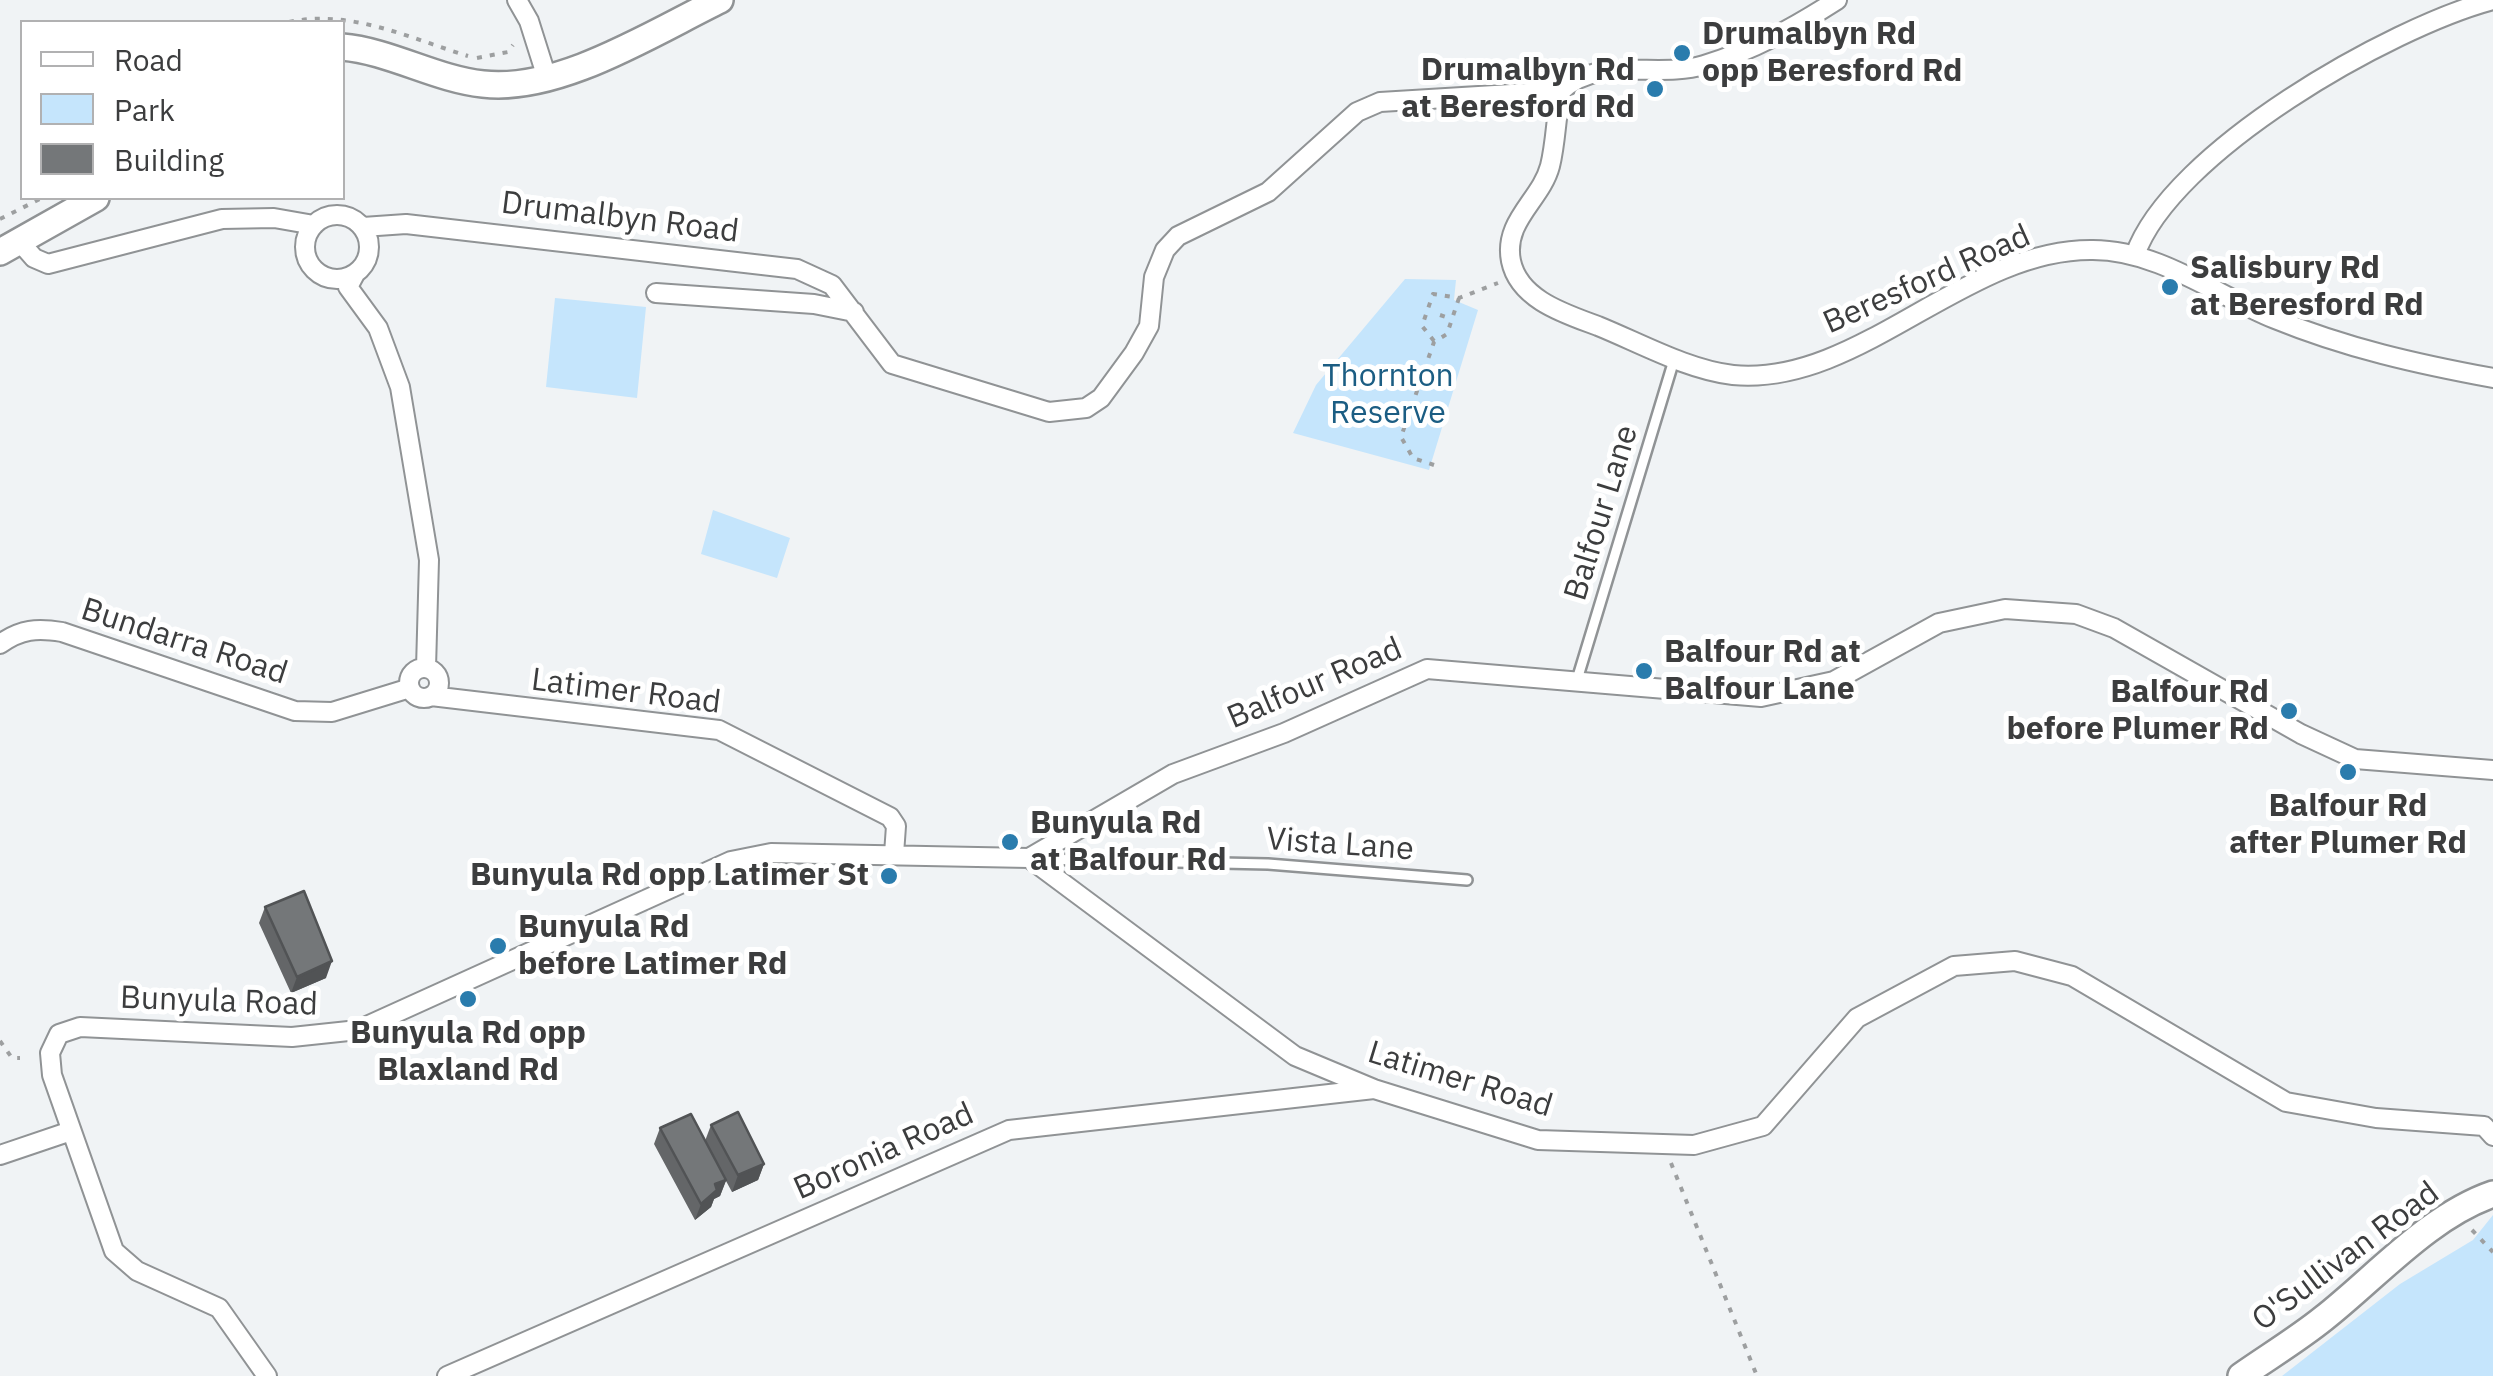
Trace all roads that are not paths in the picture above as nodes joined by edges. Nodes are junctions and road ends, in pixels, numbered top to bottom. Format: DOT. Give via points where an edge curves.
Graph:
graph roads {
  1 [pos="516,0"];
  2 [pos="720,0"];
  3 [pos="1837,0"];
  4 [pos="2492,0"];
  5 [pos="345,48"];
  6 [pos="547,78"];
  7 [pos="1561,91"];
  8 [pos="92,200"];
  9 [pos="314,225"];
  10 [pos="362,226"];
  11 [pos="10,247"];
  12 [pos="2135,255"];
  13 [pos="355,274"];
  14 [pos="656,293"];
  15 [pos="854,312"];
  16 [pos="1674,357"];
  17 [pos="2493,378"];
  18 [pos="0,644"];
  19 [pos="426,668"];
  20 [pos="1576,683"];
  21 [pos="410,688"];
  22 [pos="431,696"];
  23 [pos="2493,770"];
  24 [pos="894,854"];
  25 [pos="1029,858"];
  26 [pos="1467,880"];
  27 [pos="1374,1089"];
  28 [pos="71,1130"];
  29 [pos="2493,1136"];
  30 [pos="0,1155"];
  31 [pos="2493,1194"];
  32 [pos="266,1376"];
  33 [pos="447,1376"];
  34 [pos="2241,1376"];
  1 -- 6 [label="street"];
  2 -- 6 [label="street"];
  3 -- 7 [label="street, Drumalbyn Road" via="1782,35 1707,64 1682,71 1596,72"];
  4 -- 12 [label="street" via="2389,40 2243,131 2173,190"];
  5 -- 6 [label="street" via="487,85"];
  7 -- 15 [label="street, Drumalbyn Road" via="1380,102 1357,112 1268,192 1178,236 1165,250 1148,326 1119,378 1086,408 1049,412 892,364"];
  7 -- 16 [label="street, Beresford Road" via="1550,164 1510,245 1517,276 1560,312"];
  8 -- 11 [label="street"];
  9 -- 10 [label="street" via="333,215"];
  9 -- 11 [label="street" via="222,219 48,264"];
  9 -- 13 [label="street" via="305,249 318,272 343,279"];
  10 -- 13 [label="street" via="370,248"];
  10 -- 15 [label="street, Drumalbyn Road" via="457,229 796,270 832,285"];
  12 -- 16 [label="street, Beresford Road" via="2086,250 2028,262 1802,368 1731,374"];
  12 -- 17 [label="street, Beresford Road" via="2334,342"];
  13 -- 19 [label="street" via="348,287 378,328 400,387 430,560"];
  14 -- 15 [label="street, Drumalbyn Road"];
  16 -- 20 [label="lane, Balfour Lane"];
  18 -- 21 [label="street, Bundarra Road" via="16,632 62,632 295,710 332,712"];
  19 -- 21 [label="street" via="412,673"];
  19 -- 22 [label="street" via="438,680"];
  20 -- 23 [label="street, Balfour Road" via="1761,697 1834,681 1900,640 1954,617 2040,610 2114,628 2355,759"];
  20 -- 25 [label="street, Balfour Road" via="1444,668 1413,673 1284,733 1173,774"];
  21 -- 22 [label="street"];
  22 -- 24 [label="street, Latimer Road" via="719,730 890,817"];
  24 -- 25 [label="street"];
  24 -- 28 [label="street, Bunyula Road" via="771,853 731,861 334,1036 71,1028 56,1038 50,1062"];
  25 -- 26 [label="lane, Vista Lane" via="1268,864"];
  25 -- 27 [label="street, Latimer Road" via="1295,1056"];
  27 -- 29 [label="street, Latimer Road" via="1538,1140 1694,1144 1762,1126 1856,1018 1954,966 2016,961 2072,976 2286,1102 2376,1118 2484,1126"];
  27 -- 33 [label="street, Boronia Road" via="1009,1130"];
  28 -- 30 [label="street"];
  28 -- 32 [label="street, Bunyula Road" via="122,1262 219,1308"];
  31 -- 34 [label="street, O'Sullivan Road" via="2456,1214"];
}
